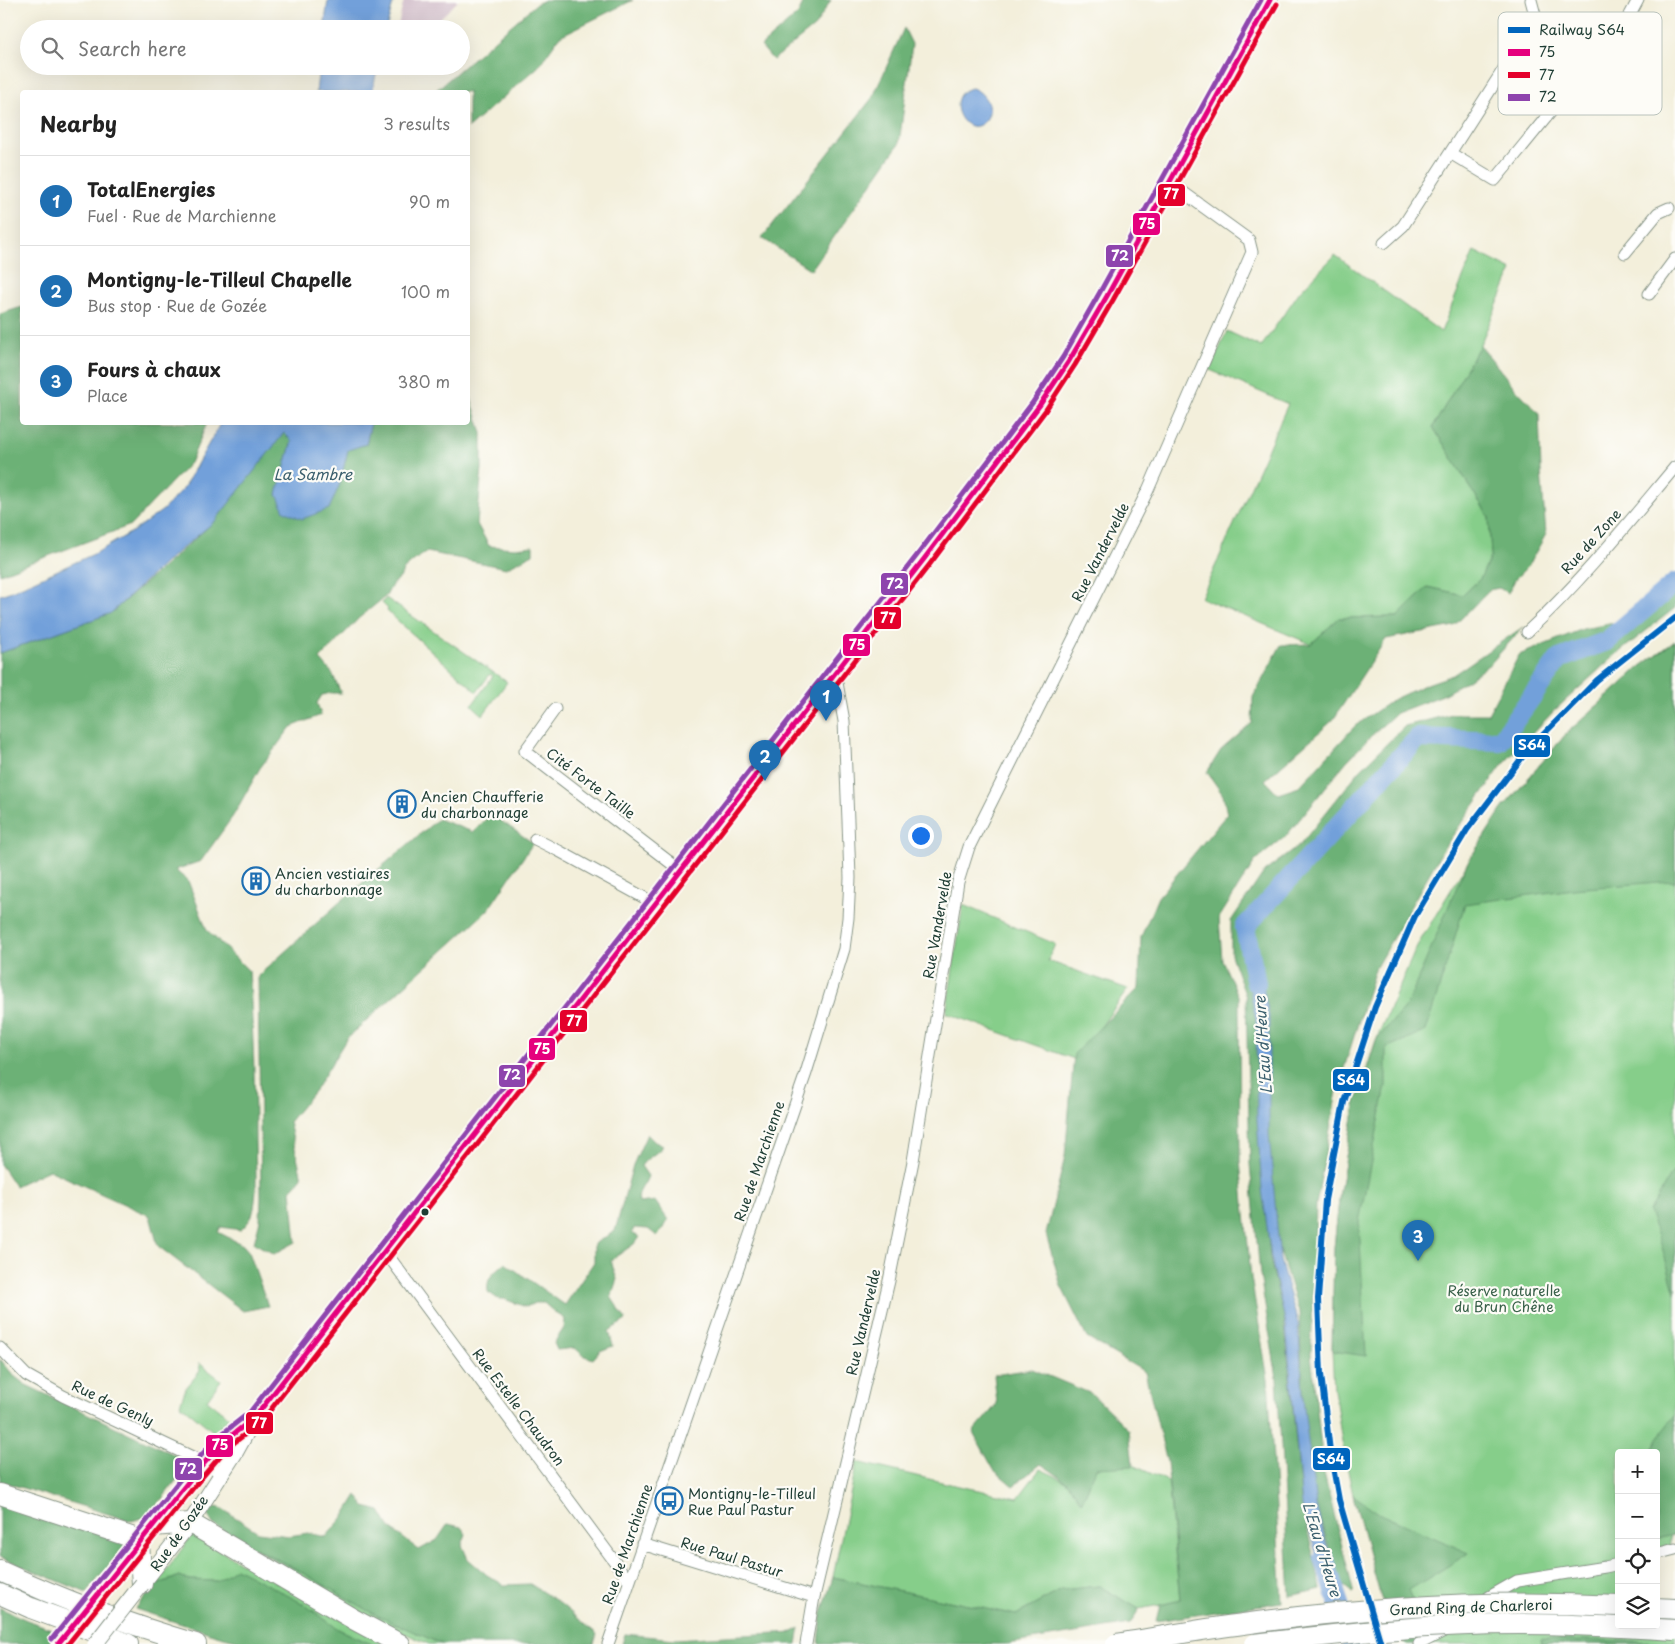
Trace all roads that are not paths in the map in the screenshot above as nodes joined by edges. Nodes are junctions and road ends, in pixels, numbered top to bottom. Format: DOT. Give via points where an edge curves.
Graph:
graph roads {
  1 [pos="1270,0"];
  2 [pos="1638,0"];
  3 [pos="1632,12"];
  4 [pos="1498,78"];
  5 [pos="1548,115"];
  6 [pos="1450,153"];
  7 [pos="1169,182"];
  8 [pos="1673,208"];
  9 [pos="1384,243"];
  10 [pos="1625,252"];
  11 [pos="1675,258"];
  12 [pos="1649,294"];
  13 [pos="1675,467"];
  14 [pos="1527,632"];
  15 [pos="835,672"];
  16 [pos="555,709"];
  17 [pos="535,839"];
  18 [pos="680,870"];
  19 [pos="654,903"];
  20 [pos="384,1250"];
  21 [pos="0,1348"];
  22 [pos="255,1417"];
  23 [pos="205,1463"];
  24 [pos="221,1472"];
  25 [pos="0,1494"];
  26 [pos="190,1524"];
  27 [pos="153,1526"];
  28 [pos="139,1544"];
  29 [pos="642,1544"];
  30 [pos="1675,1549"];
  31 [pos="1660,1553"];
  32 [pos="1615,1565"];
  33 [pos="0,1571"];
  34 [pos="629,1581"];
  35 [pos="142,1584"];
  36 [pos="0,1594"];
  37 [pos="814,1597"];
  38 [pos="1615,1606"];
  39 [pos="1660,1608"];
  40 [pos="1675,1608"];
  41 [pos="1675,1630"];
  42 [pos="610,1639"];
  43 [pos="58,1644"];
  44 [pos="95,1644"];
  45 [pos="128,1644"];
  46 [pos="196,1644"];
  47 [pos="400,1644"];
  48 [pos="806,1644"];
  49 [pos="1116,1644"];
  50 [pos="1255,1644"];
  51 [pos="1419,1644"];
  1 -- 7 [label="main road, Rue de Gozée"];
  2 -- 3 [label="street"];
  4 -- 6 [label="street"];
  5 -- 6 [label="street" via="1495,180"];
  6 -- 9 [label="street" via="1403,226"];
  7 -- 15 [label="main road, Rue de Gozée" via="1107,296 1039,406"];
  7 -- 37 [label="street, Rue Vandervelde" via="1249,240 1252,252 1148,490 973,839 958,882 913,1161"];
  8 -- 10 [label="street" via="1658,213"];
  11 -- 12 [label="street"];
  13 -- 14 [label="street, Rue de Zone" via="1617,536"];
  15 -- 18 [label="main road, Rue de Gozée"];
  15 -- 29 [label="street, Rue de Marchienne" via="844,721 848,821 849,902 844,949 806,1073"];
  16 -- 18 [label="street, Cité Forte Taille" via="525,751"];
  17 -- 19 [label="street"];
  18 -- 19 [label="main road, Rue de Gozée"];
  19 -- 20 [label="main road, Rue de Gozée"];
  20 -- 22 [label="main road, Rue de Gozée"];
  20 -- 34 [label="street, Rue Estelle Chaudron"];
  21 -- 23 [label="street, Rue de Genly" via="26,1374 63,1396"];
  22 -- 23 [label="main road, Rue de Gozée" via="222,1443"];
  22 -- 24 [label="main road, Rue de Gozée"];
  23 -- 24 [label="street, Rue de Genly"];
  23 -- 27 [label="main road, Rue de Gozée"];
  24 -- 26 [label="main road, Rue de Gozée"];
  25 -- 28 [label="highway" via="112,1530 131,1537"];
  26 -- 27 [label="highway"];
  26 -- 35 [label="main road, Rue de Gozée"];
  26 -- 47 [label="highway"];
  27 -- 28 [label="main road, Rue de Gozée"];
  28 -- 35 [label="highway"];
  28 -- 43 [label="main road, Rue de Gozée, bridge"];
  29 -- 34 [label="street, Rue de Marchienne"];
  29 -- 37 [label="street, Rue Paul Pastur"];
  30 -- 31 [label="street"];
  32 -- 51 [label="street" via="1517,1581 1489,1597 1444,1631"];
  33 -- 46 [label="highway" via="46,1592"];
  34 -- 42 [label="street, Rue de Marchienne"];
  35 -- 44 [label="main road, Rue de Gozée, bridge"];
  36 -- 45 [label="highway"];
  37 -- 48 [label="street, Rue Vandervelde"];
  38 -- 49 [label="highway, Grand Ring de Charleroi, bridge" via="1518,1603 1412,1607 1236,1624"];
  39 -- 40 [label="highway"];
  41 -- 50 [label="highway, Grand Ring de Charleroi, bridge" via="1520,1624 1340,1634"];
}
